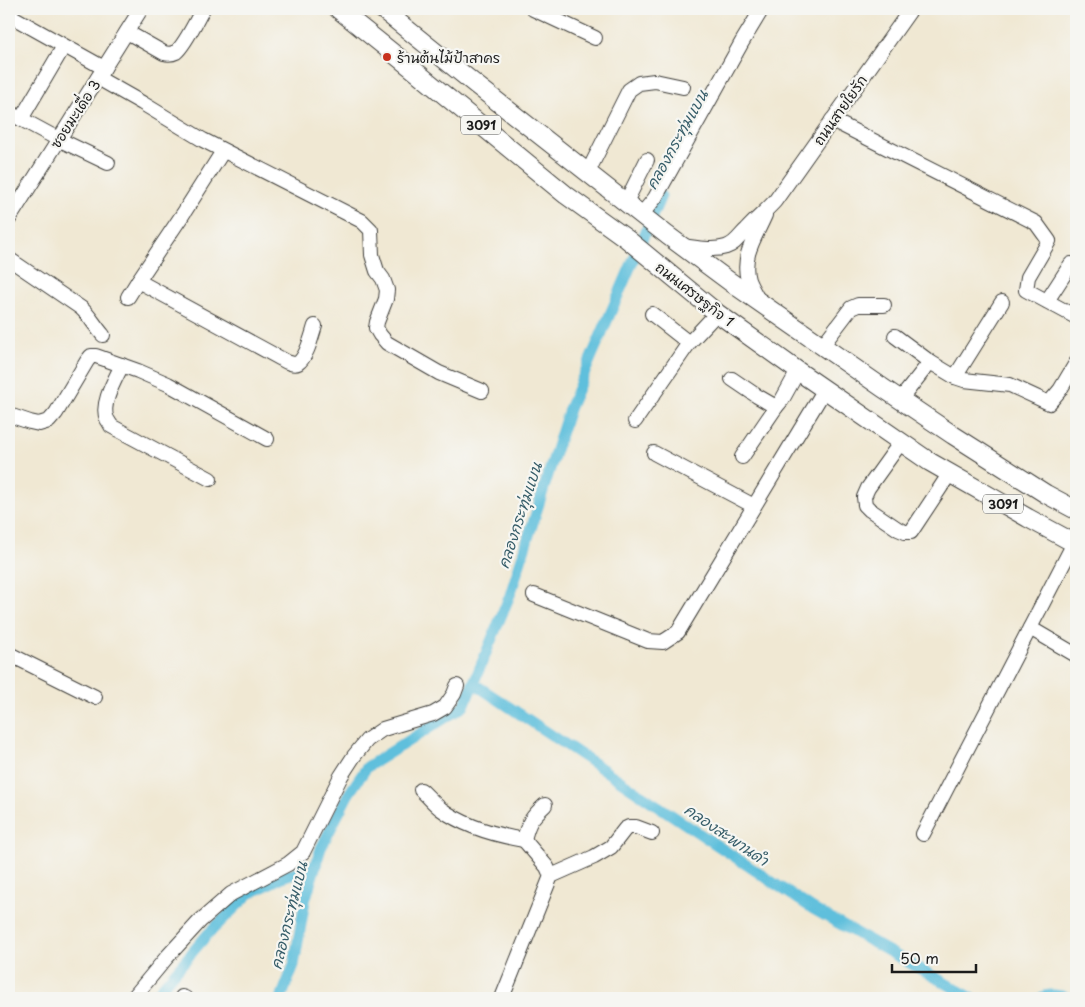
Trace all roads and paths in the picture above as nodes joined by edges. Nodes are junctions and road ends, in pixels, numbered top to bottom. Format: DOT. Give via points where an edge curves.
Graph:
graph roads {
  1 [pos="141,9"];
  2 [pos="203,9"];
  3 [pos="338,9"];
  4 [pos="382,9"];
  5 [pos="533,9"];
  6 [pos="762,9"];
  7 [pos="911,9"];
  8 [pos="11,21"];
  9 [pos="126,32"];
  10 [pos="595,38"];
  11 [pos="64,46"];
  12 [pos="101,73"];
  13 [pos="683,88"];
  14 [pos="15,116"];
  15 [pos="832,120"];
  16 [pos="58,139"];
  17 [pos="223,151"];
  18 [pos="647,160"];
  19 [pos="108,163"];
  20 [pos="588,172"];
  21 [pos="626,202"];
  22 [pos="768,210"];
  23 [pos="11,212"];
  24 [pos="644,216"];
  25 [pos="683,246"];
  26 [pos="9,259"];
  27 [pos="1071,264"];
  28 [pos="138,281"];
  29 [pos="128,297"];
  30 [pos="1047,301"];
  31 [pos="760,302"];
  32 [pos="1002,302"];
  33 [pos="884,305"];
  34 [pos="717,313"];
  35 [pos="652,314"];
  36 [pos="1076,317"];
  37 [pos="315,326"];
  38 [pos="102,335"];
  39 [pos="895,336"];
  40 [pos="689,343"];
  41 [pos="822,346"];
  42 [pos="930,362"];
  43 [pos="1076,363"];
  44 [pos="122,365"];
  45 [pos="798,371"];
  46 [pos="955,377"];
  47 [pos="732,379"];
  48 [pos="825,389"];
  49 [pos="482,391"];
  50 [pos="900,400"];
  51 [pos="776,407"];
  52 [pos="9,415"];
  53 [pos="635,421"];
  54 [pos="267,439"];
  55 [pos="901,442"];
  56 [pos="654,453"];
  57 [pos="742,457"];
  58 [pos="950,473"];
  59 [pos="210,479"];
  60 [pos="754,506"];
  61 [pos="1076,510"];
  62 [pos="1075,543"];
  63 [pos="534,595"];
  64 [pos="1030,628"];
  65 [pos="9,654"];
  66 [pos="1076,655"];
  67 [pos="457,686"];
  68 [pos="95,697"];
  69 [pos="421,790"];
  70 [pos="545,806"];
  71 [pos="652,833"];
  72 [pos="923,834"];
  73 [pos="524,840"];
  74 [pos="552,876"];
  75 [pos="136,997"];
  76 [pos="502,998"];
  1 -- 9 [label="street, ซอยมะเดื่อ 3"];
  2 -- 9 [label="street" via="175,52 164,53"];
  3 -- 34 [label="main road, ถนนเศรษฐกิจ 1 / 3091"];
  4 -- 20 [label="main road, 3091"];
  5 -- 10 [label="street"];
  6 -- 24 [label="street"];
  7 -- 15 [label="street, ถนนสายใยรัก"];
  8 -- 11 [label="street"];
  9 -- 12 [label="street, ซอยมะเดื่อ 3"];
  11 -- 12 [label="street"];
  11 -- 14 [label="street"];
  12 -- 16 [label="street, ซอยมะเดื่อ 3"];
  12 -- 17 [label="street" via="142,103"];
  13 -- 20 [label="street" via="655,81 639,83 629,90"];
  14 -- 16 [label="street"];
  15 -- 22 [label="street, ถนนสายใยรัก"];
  15 -- 30 [label="street" via="1036,224 1049,241 1028,277 1026,290"];
  16 -- 19 [label="street"];
  16 -- 23 [label="street, ซอยมะเดื่อ 3"];
  17 -- 28 [label="street"];
  17 -- 49 [label="street" via="362,221 371,230 372,255 387,290 376,328 380,335 387,343 439,373"];
  18 -- 21 [label="street"];
  20 -- 21 [label="main road, 3091"];
  21 -- 24 [label="main road, 3091"];
  22 -- 25 [label="street, ถนนสายใยรัก" via="728,246 713,249"];
  22 -- 31 [label="street, ถนนสายใยรัก" via="748,250 746,266 748,280"];
  24 -- 25 [label="main road, 3091"];
  25 -- 31 [label="main road, 3091"];
  26 -- 38 [label="street" via="81,308"];
  27 -- 30 [label="street"];
  28 -- 29 [label="street"];
  28 -- 37 [label="street" via="294,364 304,357"];
  30 -- 36 [label="street"];
  31 -- 41 [label="main road, 3091"];
  32 -- 46 [label="street"];
  33 -- 41 [label="street" via="851,308"];
  34 -- 40 [label="street"];
  34 -- 45 [label="main road, ถนนเศรษฐกิจ 1 / 3091"];
  35 -- 40 [label="street"];
  39 -- 42 [label="street"];
  40 -- 53 [label="street"];
  41 -- 50 [label="main road, 3091"];
  42 -- 46 [label="street"];
  42 -- 50 [label="street"];
  43 -- 46 [label="street" via="1049,403 1010,385"];
  44 -- 52 [label="street" via="91,356 49,421 39,424"];
  44 -- 54 [label="street" via="168,384"];
  44 -- 59 [label="street" via="108,396 106,417 111,426"];
  45 -- 48 [label="main road, ถนนเศรษฐกิจ 1 / 3091"];
  45 -- 51 [label="street"];
  47 -- 51 [label="street"];
  48 -- 55 [label="main road, ถนนเศรษฐกิจ 1 / 3091"];
  48 -- 60 [label="street"];
  50 -- 61 [label="main road, 3091"];
  51 -- 57 [label="street"];
  55 -- 58 [label="main road, ถนนเศรษฐกิจ 1 / 3091"];
  55 -- 58 [label="street" via="864,497 870,510 898,529 911,532"];
  56 -- 60 [label="street"];
  58 -- 62 [label="main road, ถนนเศรษฐกิจ 1 / 3091"];
  60 -- 63 [label="street" via="678,632 663,642 648,641"];
  62 -- 64 [label="street"];
  64 -- 66 [label="street"];
  64 -- 72 [label="street"];
  65 -- 68 [label="street"];
  67 -- 75 [label="street" via="445,707 439,711 383,728 367,740 341,776 303,852 288,864 231,894 166,957"];
  69 -- 73 [label="street" via="440,809 458,819 498,835"];
  70 -- 73 [label="street" via="528,824"];
  71 -- 74 [label="street" via="629,827 611,847"];
  73 -- 74 [label="street"];
  74 -- 76 [label="street"];
}
